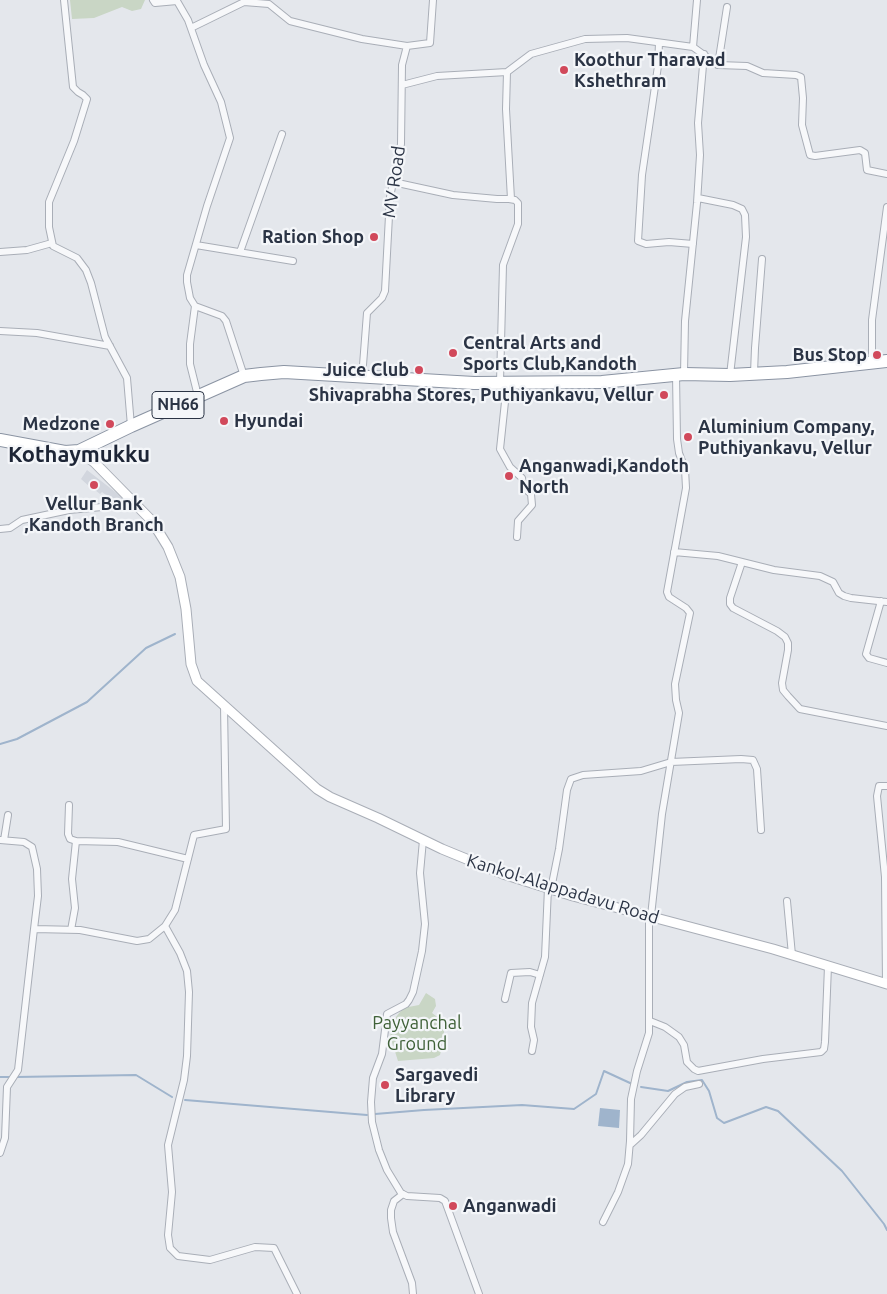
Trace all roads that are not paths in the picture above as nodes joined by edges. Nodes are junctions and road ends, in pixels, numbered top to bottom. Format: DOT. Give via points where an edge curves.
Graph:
graph roads {
  1 [pos="64,0"];
  2 [pos="153,0"];
  3 [pos="433,0"];
  4 [pos="698,0"];
  5 [pos="727,7"];
  6 [pos="191,28"];
  7 [pos="659,42"];
  8 [pos="407,46"];
  9 [pos="693,47"];
  10 [pos="704,54"];
  11 [pos="718,65"];
  12 [pos="507,72"];
  13 [pos="402,85"];
  14 [pos="282,134"];
  15 [pos="887,174"];
  16 [pos="393,182"];
  17 [pos="698,198"];
  18 [pos="512,199"];
  19 [pos="887,208"];
  20 [pos="52,243"];
  21 [pos="196,244"];
  22 [pos="693,244"];
  23 [pos="0,252"];
  24 [pos="240,252"];
  25 [pos="762,259"];
  26 [pos="293,261"];
  27 [pos="195,306"];
  28 [pos="0,331"];
  29 [pos="110,346"];
  30 [pos="887,361"];
  31 [pos="872,362"];
  32 [pos="754,373"];
  33 [pos="680,374"];
  34 [pos="730,375"];
  35 [pos="244,376"];
  36 [pos="362,378"];
  37 [pos="504,382"];
  38 [pos="198,396"];
  39 [pos="131,426"];
  40 [pos="0,440"];
  41 [pos="79,451"];
  42 [pos="135,504"];
  43 [pos="0,529"];
  44 [pos="517,537"];
  45 [pos="674,552"];
  46 [pos="742,562"];
  47 [pos="884,602"];
  48 [pos="887,663"];
  49 [pos="224,706"];
  50 [pos="887,726"];
  51 [pos="670,762"];
  52 [pos="887,786"];
  53 [pos="69,805"];
  54 [pos="8,815"];
  55 [pos="761,830"];
  56 [pos="2,840"];
  57 [pos="423,840"];
  58 [pos="76,841"];
  59 [pos="188,859"];
  60 [pos="550,888"];
  61 [pos="787,901"];
  62 [pos="650,915"];
  63 [pos="165,926"];
  64 [pos="34,929"];
  65 [pos="71,930"];
  66 [pos="792,955"];
  67 [pos="828,966"];
  68 [pos="540,975"];
  69 [pos="886,984"];
  70 [pos="506,999"];
  71 [pos="650,1021"];
  72 [pos="532,1051"];
  73 [pos="698,1084"];
  74 [pos="630,1145"];
  75 [pos="0,1153"];
  76 [pos="403,1194"];
  77 [pos="603,1222"];
  78 [pos="297,1294"];
  79 [pos="413,1294"];
  80 [pos="479,1294"];
  1 -- 20 [label="street" via="73,87 87,99 49,202"];
  2 -- 6 [label="street" via="155,4 177,1"];
  3 -- 8 [label="street" via="430,43"];
  4 -- 9 [label="street"];
  5 -- 11 [label="street"];
  6 -- 8 [label="street" via="244,2 269,4 290,21 362,40"];
  6 -- 21 [label="street" via="221,102 230,138"];
  7 -- 9 [label="street"];
  7 -- 12 [label="street" via="627,38 586,39 531,54"];
  7 -- 22 [label="street" via="642,174 638,241 646,244"];
  8 -- 13 [label="street, MV Road" via="402,65"];
  9 -- 10 [label="street"];
  10 -- 11 [label="street"];
  10 -- 17 [label="street" via="698,123"];
  11 -- 15 [label="street" via="748,66 763,73 801,77 802,125 810,155 860,150 865,153 867,170"];
  12 -- 13 [label="street" via="437,76"];
  12 -- 18 [label="street"];
  13 -- 16 [label="street, MV Road" via="401,144"];
  14 -- 24 [label="street"];
  16 -- 18 [label="street" via="453,196"];
  16 -- 36 [label="street, MV Road" via="385,291 367,313"];
  17 -- 22 [label="street"];
  17 -- 34 [label="street" via="733,205 742,209 745,215 746,237"];
  18 -- 37 [label="street" via="518,202 518,224 503,265"];
  19 -- 31 [label="street" via="872,320"];
  20 -- 23 [label="street" via="27,250"];
  20 -- 29 [label="street" via="77,258 86,270"];
  21 -- 24 [label="street"];
  21 -- 27 [label="street" via="187,275 190,298"];
  22 -- 33 [label="street"];
  24 -- 26 [label="street"];
  25 -- 32 [label="street"];
  27 -- 35 [label="street" via="222,316 226,321"];
  27 -- 38 [label="street" via="190,364"];
  28 -- 29 [label="street" via="46,334"];
  29 -- 39 [label="street" via="127,378"];
  30 -- 31 [label="highway, NH66"];
  31 -- 32 [label="highway, NH66"];
  32 -- 34 [label="highway, NH66"];
  33 -- 34 [label="highway, NH66"];
  33 -- 37 [label="highway, NH66" via="602,382"];
  33 -- 45 [label="street" via="677,439 686,488"];
  35 -- 36 [label="highway, NH66" via="284,372"];
  35 -- 38 [label="highway, NH66"];
  36 -- 37 [label="highway, NH66"];
  37 -- 44 [label="street" via="500,449 510,467 522,478 524,488 531,494 532,504 518,521"];
  38 -- 39 [label="highway, NH66"];
  39 -- 41 [label="highway, NH66"];
  40 -- 41 [label="highway, NH66" via="65,452"];
  41 -- 42 [label="main road, Kankol-Alappadavu Road"];
  42 -- 43 [label="street" via="69,510 22,520 10,528"];
  42 -- 49 [label="main road, Kankol-Alappadavu Road" via="152,521 168,547 180,577 197,681"];
  45 -- 46 [label="street"];
  45 -- 51 [label="street" via="667,592 690,613 675,684 679,713"];
  46 -- 47 [label="street" via="820,576 833,582 844,596"];
  46 -- 50 [label="street" via="730,604 785,637 788,650 782,683 788,696 800,709"];
  47 -- 48 [label="street" via="866,654"];
  49 -- 57 [label="main road, Kankol-Alappadavu Road" via="330,798"];
  49 -- 59 [label="street" via="226,829 194,835"];
  51 -- 55 [label="street" via="753,760 757,769"];
  51 -- 60 [label="street" via="641,771 583,775 571,779"];
  51 -- 62 [label="street"];
  52 -- 69 [label="street" via="879,786 877,796 885,877"];
  53 -- 58 [label="street" via="68,834"];
  54 -- 56 [label="street"];
  56 -- 64 [label="street" via="24,842 32,847 38,885"];
  57 -- 60 [label="main road, Kankol-Alappadavu Road" via="503,874"];
  57 -- 76 [label="street" via="420,873 426,924 422,951 409,1000 387,1014 371,1102 379,1150"];
  58 -- 59 [label="street" via="118,842"];
  58 -- 65 [label="street" via="72,879 75,908"];
  59 -- 63 [label="street" via="175,910"];
  60 -- 62 [label="main road, Kankol-Alappadavu Road" via="607,906"];
  60 -- 68 [label="street" via="545,957"];
  61 -- 66 [label="street"];
  62 -- 66 [label="main road, Kankol-Alappadavu Road"];
  62 -- 71 [label="street"];
  63 -- 65 [label="street" via="149,940 136,941"];
  63 -- 78 [label="street" via="187,971 189,992 184,1080 168,1145 172,1192 170,1248 178,1256 210,1260 255,1247 274,1248"];
  64 -- 65 [label="street"];
  64 -- 75 [label="street" via="17,1074 6,1091 5,1138"];
  66 -- 67 [label="main road, Kankol-Alappadavu Road"];
  67 -- 69 [label="main road, Kankol-Alappadavu Road"];
  67 -- 71 [label="street" via="825,1042 821,1052 698,1071 687,1062 679,1037"];
  68 -- 70 [label="street" via="511,973"];
  68 -- 72 [label="street" via="532,1003"];
  71 -- 74 [label="street" via="631,1099"];
  73 -- 74 [label="street" via="675,1094"];
  74 -- 77 [label="street" via="628,1164"];
  76 -- 79 [label="street" via="394,1201 390,1210 393,1232"];
  76 -- 80 [label="street" via="445,1201"];
}
